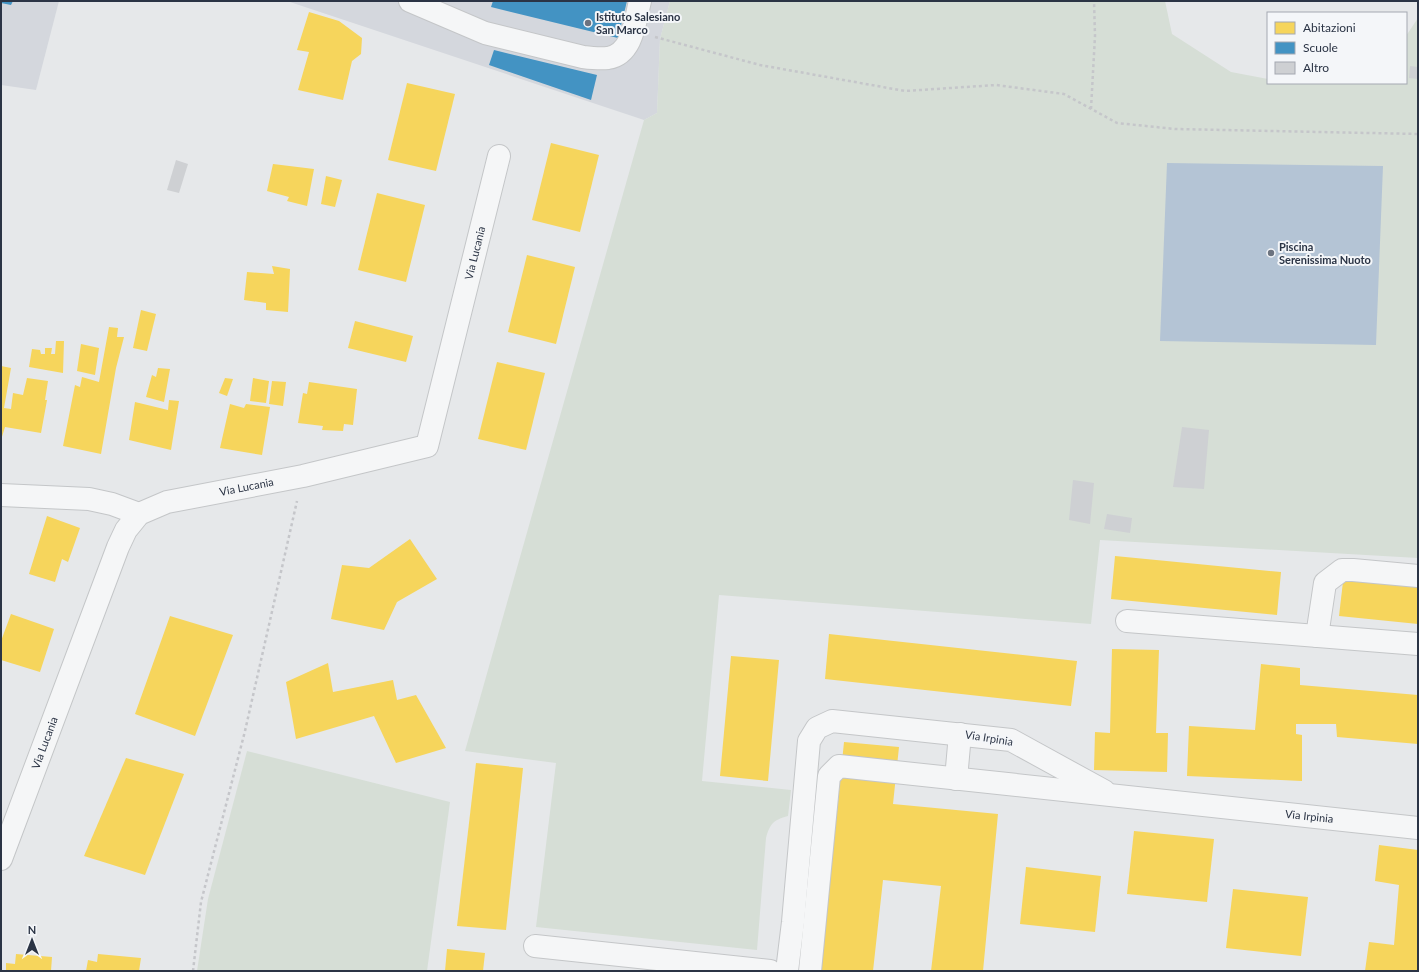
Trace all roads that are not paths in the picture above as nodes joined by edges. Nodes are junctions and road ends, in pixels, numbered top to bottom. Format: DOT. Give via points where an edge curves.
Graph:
graph roads {
  1 [pos="410,1"];
  2 [pos="640,1"];
  3 [pos="500,156"];
  4 [pos="1,495"];
  5 [pos="139,514"];
  6 [pos="1418,576"];
  7 [pos="1127,621"];
  8 [pos="1317,636"];
  9 [pos="1418,644"];
  10 [pos="960,734"];
  11 [pos="956,779"];
  12 [pos="1112,795"];
  13 [pos="1418,828"];
  14 [pos="1,859"];
  15 [pos="793,922"];
  16 [pos="814,924"];
  17 [pos="535,946"];
  18 [pos="770,971"];
  19 [pos="787,971"];
  20 [pos="810,971"];
  1 -- 2 [label="street" via="485,33 583,57 609,58 626,47"];
  3 -- 5 [label="street, Via Lucania" via="427,446 303,476 167,502"];
  4 -- 5 [label="street" via="89,499"];
  5 -- 14 [label="street, Via Lucania" via="126,530 118,547"];
  6 -- 8 [label="street" via="1342,570 1325,583"];
  7 -- 8 [label="street"];
  8 -- 9 [label="street"];
  10 -- 11 [label="street"];
  10 -- 12 [label="street, Via Irpinia" via="1011,740"];
  10 -- 15 [label="street, Via Irpinia" via="832,721 817,728 809,741"];
  11 -- 12 [label="street"];
  11 -- 16 [label="street" via="839,766 830,776"];
  12 -- 13 [label="street, Via Irpinia"];
  15 -- 16 [label="street"];
  15 -- 19 [label="street, Via Irpinia"];
  16 -- 20 [label="street"];
  17 -- 18 [label="street"];
}
